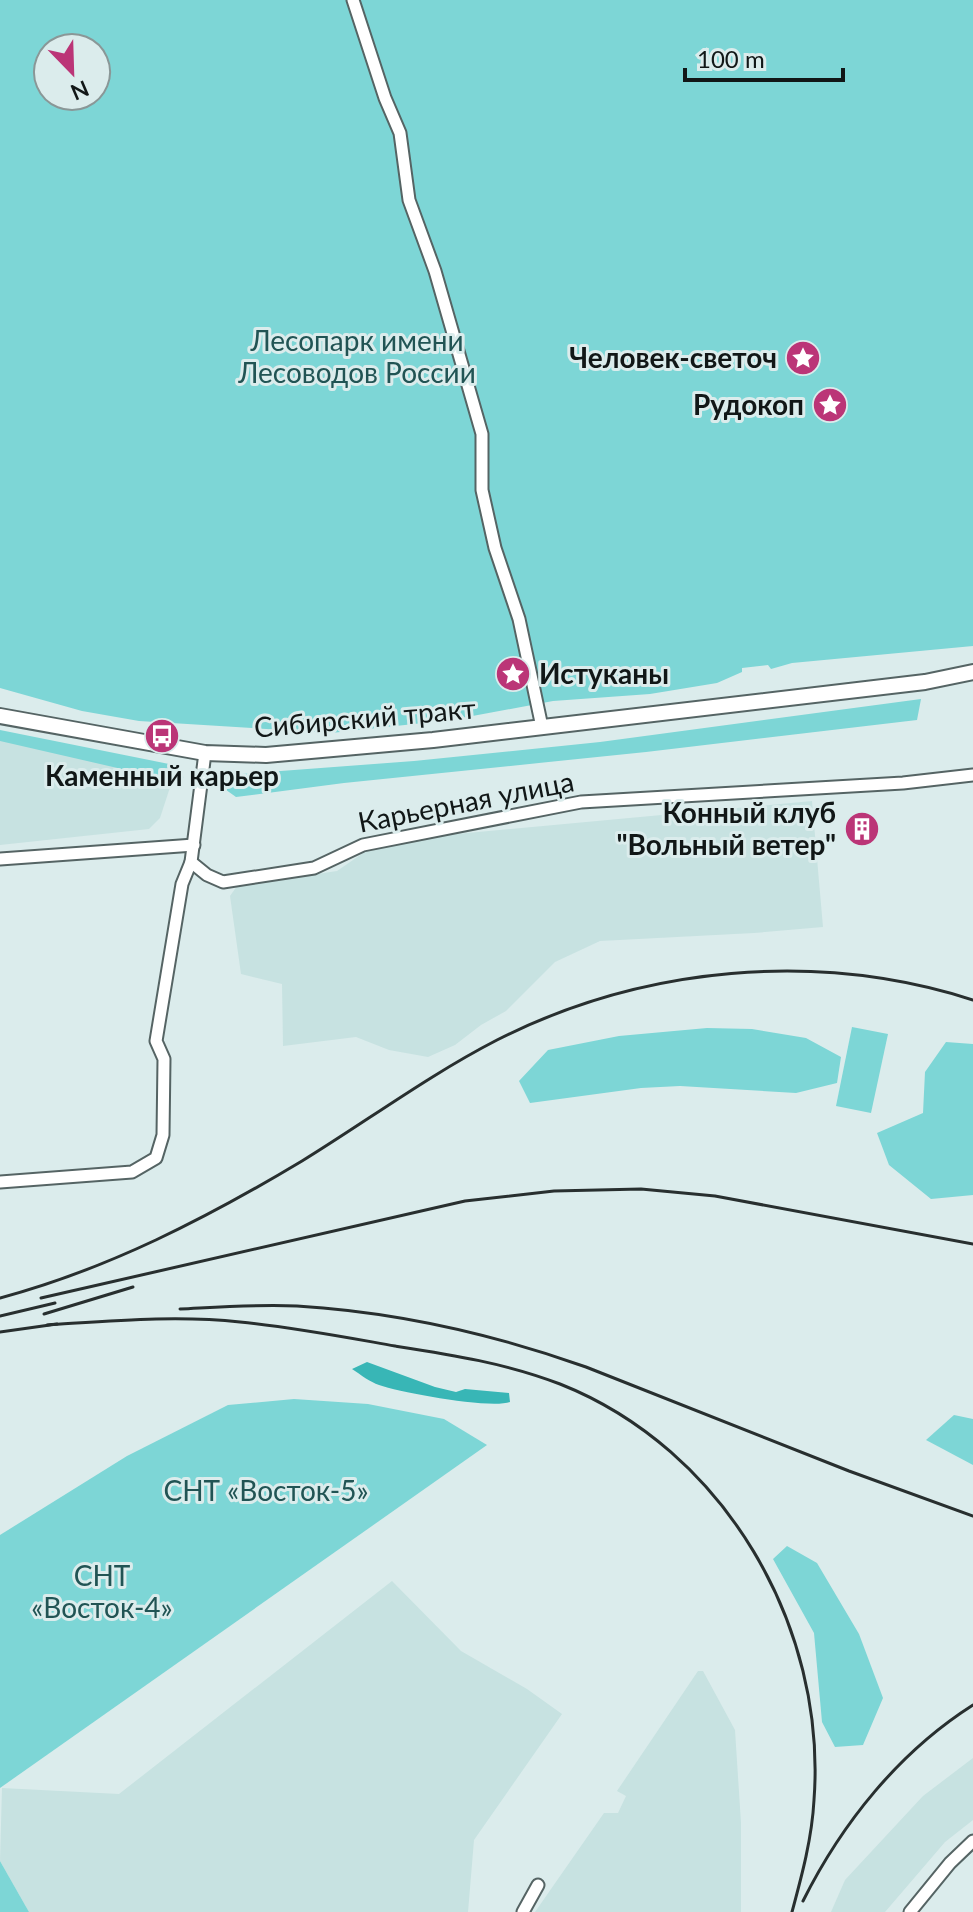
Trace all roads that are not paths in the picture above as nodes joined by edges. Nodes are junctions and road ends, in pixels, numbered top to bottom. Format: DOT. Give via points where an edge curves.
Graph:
graph roads {
  1 [pos="353,0"];
  2 [pos="973,672"];
  3 [pos="0,716"];
  4 [pos="542,727"];
  5 [pos="205,753"];
  6 [pos="973,775"];
  7 [pos="194,845"];
  8 [pos="0,859"];
  9 [pos="191,862"];
  10 [pos="0,1182"];
  11 [pos="973,1841"];
  12 [pos="538,1885"];
  13 [pos="523,1912"];
  14 [pos="910,1912"];
  1 -- 4 [label="street" via="400,133 409,200 482,434 482,490 519,619"];
  2 -- 4 [label="main road, Сибирский тракт"];
  3 -- 5 [label="main road, Сибирский тракт"];
  4 -- 5 [label="main road, Сибирский тракт" via="317,752"];
  5 -- 7 [label="street"];
  6 -- 9 [label="street, Карьерная улица" via="581,802 363,845 314,868 223,882"];
  7 -- 8 [label="street"];
  7 -- 9 [label="street"];
  9 -- 10 [label="street" via="182,884 156,1041 164,1059 163,1135 156,1158 132,1172"];
  11 -- 14 [label="street"];
  12 -- 13 [label="street"];
}
